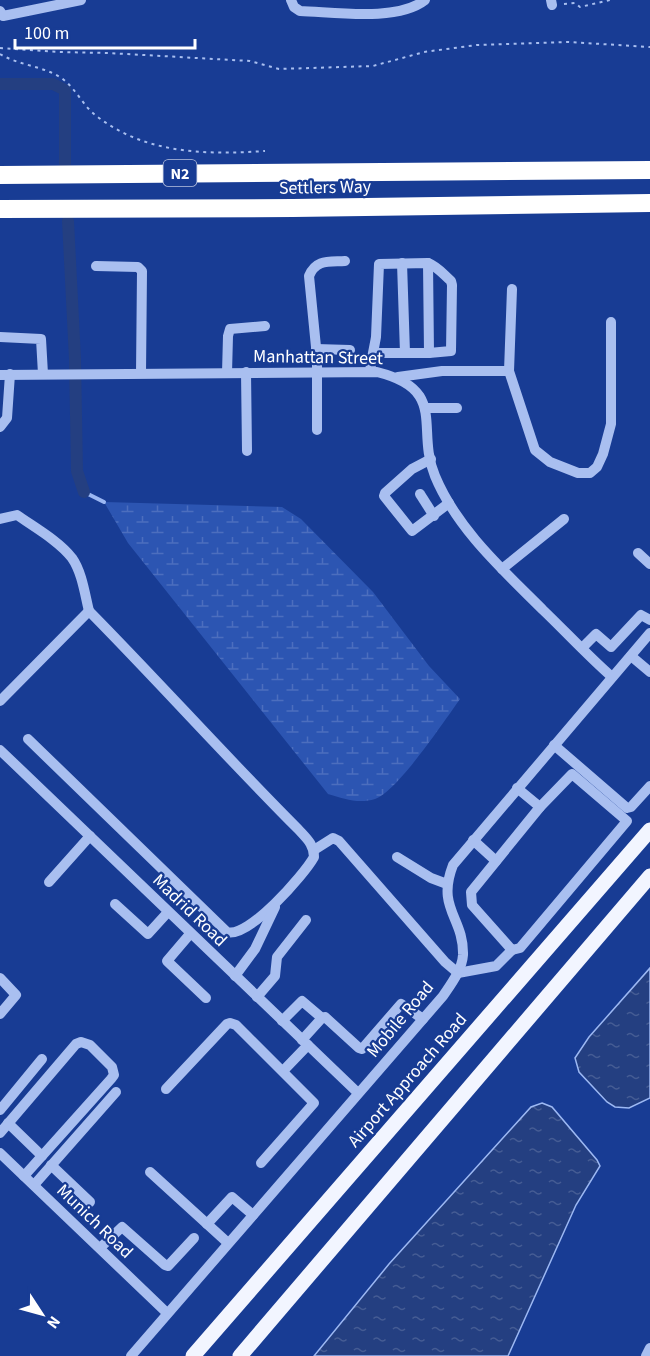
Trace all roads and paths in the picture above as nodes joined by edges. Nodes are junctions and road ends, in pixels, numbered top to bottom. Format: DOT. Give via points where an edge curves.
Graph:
graph roads {
  1 [pos="81,0"];
  2 [pos="291,0"];
  3 [pos="425,0"];
  4 [pos="610,0"];
  5 [pos="552,2"];
  6 [pos="1,16"];
  7 [pos="650,47"];
  8 [pos="0,48"];
  9 [pos="0,54"];
  10 [pos="265,152"];
  11 [pos="650,170"];
  12 [pos="0,175"];
  13 [pos="650,203"];
  14 [pos="293,208"];
  15 [pos="0,209"];
  16 [pos="650,214"];
  17 [pos="345,261"];
  18 [pos="402,263"];
  19 [pos="428,263"];
  20 [pos="96,266"];
  21 [pos="512,289"];
  22 [pos="610,322"];
  23 [pos="265,326"];
  24 [pos="0,337"];
  25 [pos="316,349"];
  26 [pos="350,350"];
  27 [pos="373,353"];
  28 [pos="405,353"];
  29 [pos="429,353"];
  30 [pos="509,371"];
  31 [pos="246,372"];
  32 [pos="317,372"];
  33 [pos="370,372"];
  34 [pos="141,373"];
  35 [pos="227,373"];
  36 [pos="43,374"];
  37 [pos="5,375"];
  38 [pos="398,377"];
  39 [pos="425,408"];
  40 [pos="456,408"];
  41 [pos="0,428"];
  42 [pos="317,430"];
  43 [pos="247,451"];
  44 [pos="430,459"];
  45 [pos="420,494"];
  46 [pos="449,503"];
  47 [pos="434,516"];
  48 [pos="0,519"];
  49 [pos="564,519"];
  50 [pos="638,553"];
  51 [pos="650,564"];
  52 [pos="502,569"];
  53 [pos="89,611"];
  54 [pos="650,620"];
  55 [pos="650,633"];
  56 [pos="582,648"];
  57 [pos="631,656"];
  58 [pos="648,668"];
  59 [pos="612,677"];
  60 [pos="0,701"];
  61 [pos="28,739"];
  62 [pos="554,745"];
  63 [pos="0,750"];
  64 [pos="650,786"];
  65 [pos="517,788"];
  66 [pos="540,807"];
  67 [pos="650,830"];
  68 [pos="90,836"];
  69 [pos="473,840"];
  70 [pos="314,850"];
  71 [pos="397,857"];
  72 [pos="496,861"];
  73 [pos="650,876"];
  74 [pos="49,882"];
  75 [pos="447,884"];
  76 [pos="115,904"];
  77 [pos="275,905"];
  78 [pos="168,912"];
  79 [pos="306,920"];
  80 [pos="190,933"];
  81 [pos="512,950"];
  82 [pos="458,973"];
  83 [pos="235,976"];
  84 [pos="0,978"];
  85 [pos="257,997"];
  86 [pos="206,998"];
  87 [pos="0,1013"];
  88 [pos="322,1018"];
  89 [pos="423,1019"];
  90 [pos="282,1021"];
  91 [pos="305,1043"];
  92 [pos="42,1059"];
  93 [pos="283,1071"];
  94 [pos="166,1089"];
  95 [pos="116,1092"];
  96 [pos="358,1093"];
  97 [pos="1,1106"];
  98 [pos="8,1123"];
  99 [pos="0,1133"];
  100 [pos="0,1153"];
  101 [pos="42,1156"];
  102 [pos="261,1163"];
  103 [pos="51,1165"];
  104 [pos="150,1172"];
  105 [pos="24,1176"];
  106 [pos="34,1185"];
  107 [pos="90,1202"];
  108 [pos="253,1215"];
  109 [pos="207,1224"];
  110 [pos="194,1239"];
  111 [pos="228,1243"];
  112 [pos="100,1248"];
  113 [pos="167,1313"];
  114 [pos="650,1348"];
  115 [pos="131,1356"];
  116 [pos="193,1356"];
  117 [pos="240,1356"];
  118 [pos="646,1356"];
  1 -- 6 [label="street"];
  2 -- 3 [label="street" via="300,11 375,14 411,8"];
  4 -- 5 [label="path" via="580,7 575,3 554,6"];
  7 -- 8 [label="path" via="569,42 477,45 424,52 373,66 279,69 250,61"];
  9 -- 10 [label="path" via="60,77 92,112 137,141 196,152"];
  11 -- 12 [label="highway, Settlers Way / N2"];
  13 -- 14 [label="highway, Settlers Way / N2"];
  14 -- 15 [label="highway, Settlers Way / N2"];
  14 -- 16 [label="highway"];
  17 -- 25 [label="street" via="319,263 310,273"];
  18 -- 19 [label="street"];
  18 -- 27 [label="street" via="379,264"];
  18 -- 28 [label="street"];
  19 -- 29 [label="street"];
  19 -- 29 [label="street" via="439,269 452,285 451,351"];
  20 -- 34 [label="street" via="138,267 142,271"];
  21 -- 30 [label="street"];
  22 -- 30 [label="street" via="612,424 593,472 578,473 540,456"];
  23 -- 35 [label="street" via="230,329"];
  24 -- 36 [label="street" via="41,339"];
  25 -- 26 [label="street"];
  25 -- 32 [label="street"];
  27 -- 28 [label="street"];
  27 -- 33 [label="street"];
  28 -- 29 [label="street"];
  30 -- 38 [label="street" via="442,371"];
  31 -- 32 [label="street, Manhattan Street"];
  31 -- 35 [label="street, Manhattan Street"];
  31 -- 43 [label="street"];
  32 -- 33 [label="street, Manhattan Street"];
  32 -- 42 [label="street"];
  33 -- 38 [label="street, Manhattan Street"];
  34 -- 35 [label="street, Manhattan Street"];
  34 -- 36 [label="street, Manhattan Street"];
  36 -- 37 [label="street, Manhattan Street"];
  37 -- 41 [label="street" via="7,418"];
  38 -- 39 [label="street, Manhattan Street" via="414,390"];
  39 -- 40 [label="street"];
  39 -- 44 [label="street"];
  44 -- 46 [label="street"];
  44 -- 47 [label="street" via="402,477 384,496 411,531"];
  45 -- 47 [label="street"];
  46 -- 47 [label="street"];
  46 -- 52 [label="street"];
  48 -- 53 [label="street" via="17,515 72,559"];
  49 -- 52 [label="street"];
  50 -- 51 [label="street"];
  52 -- 56 [label="street"];
  53 -- 60 [label="street"];
  53 -- 70 [label="street"];
  54 -- 56 [label="street" via="641,615 611,647 596,634"];
  55 -- 57 [label="street"];
  56 -- 59 [label="street"];
  57 -- 58 [label="street"];
  57 -- 59 [label="street"];
  59 -- 62 [label="street"];
  61 -- 77 [label="street" via="227,932 238,932"];
  62 -- 64 [label="street" via="627,808"];
  62 -- 65 [label="street"];
  63 -- 68 [label="street, Madrid Road"];
  65 -- 66 [label="street"];
  65 -- 69 [label="street"];
  66 -- 72 [label="street"];
  66 -- 81 [label="street" via="572,774 627,821 520,948"];
  67 -- 116 [label="main road, Airport Approach Road"];
  68 -- 74 [label="street"];
  68 -- 78 [label="street, Madrid Road"];
  69 -- 72 [label="street"];
  69 -- 75 [label="street" via="453,865"];
  70 -- 77 [label="street" via="312,861"];
  70 -- 82 [label="street" via="333,838 339,841"];
  71 -- 75 [label="street"];
  72 -- 81 [label="street" via="473,888 470,899"];
  73 -- 117 [label="main road"];
  75 -- 82 [label="street, Mobile Road" via="448,904 463,955"];
  76 -- 78 [label="street" via="148,934"];
  77 -- 83 [label="street" via="255,949"];
  78 -- 80 [label="street, Madrid Road"];
  79 -- 85 [label="street" via="277,957 275,976"];
  80 -- 83 [label="street, Madrid Road"];
  80 -- 86 [label="street" via="167,961"];
  81 -- 82 [label="street" via="496,966"];
  82 -- 89 [label="street, Mobile Road"];
  83 -- 85 [label="street, Madrid Road"];
  84 -- 87 [label="street" via="16,995"];
  85 -- 90 [label="street, Madrid Road"];
  88 -- 89 [label="street" via="360,1049 401,1004"];
  88 -- 90 [label="street" via="302,1001"];
  88 -- 91 [label="street"];
  89 -- 96 [label="street, Mobile Road"];
  90 -- 91 [label="street, Madrid Road"];
  91 -- 93 [label="street"];
  91 -- 96 [label="street, Madrid Road"];
  92 -- 97 [label="street"];
  93 -- 94 [label="street" via="230,1023"];
  93 -- 102 [label="street" via="313,1105"];
  95 -- 103 [label="street"];
  96 -- 108 [label="street, Mobile Road"];
  98 -- 99 [label="street"];
  98 -- 101 [label="street"];
  98 -- 101 [label="street" via="76,1044 90,1045 112,1067 114,1075"];
  100 -- 105 [label="street, Munich Road"];
  101 -- 105 [label="street"];
  103 -- 106 [label="street"];
  103 -- 107 [label="street"];
  104 -- 109 [label="street"];
  105 -- 106 [label="street, Munich Road"];
  106 -- 112 [label="street, Munich Road"];
  108 -- 109 [label="street" via="232,1197"];
  108 -- 111 [label="street, Mobile Road"];
  109 -- 111 [label="street"];
  110 -- 112 [label="street" via="168,1266 122,1227"];
  111 -- 113 [label="street, Mobile Road"];
  112 -- 113 [label="street, Munich Road"];
  113 -- 115 [label="street, Mobile Road"];
  114 -- 118 [label="street"];
}
